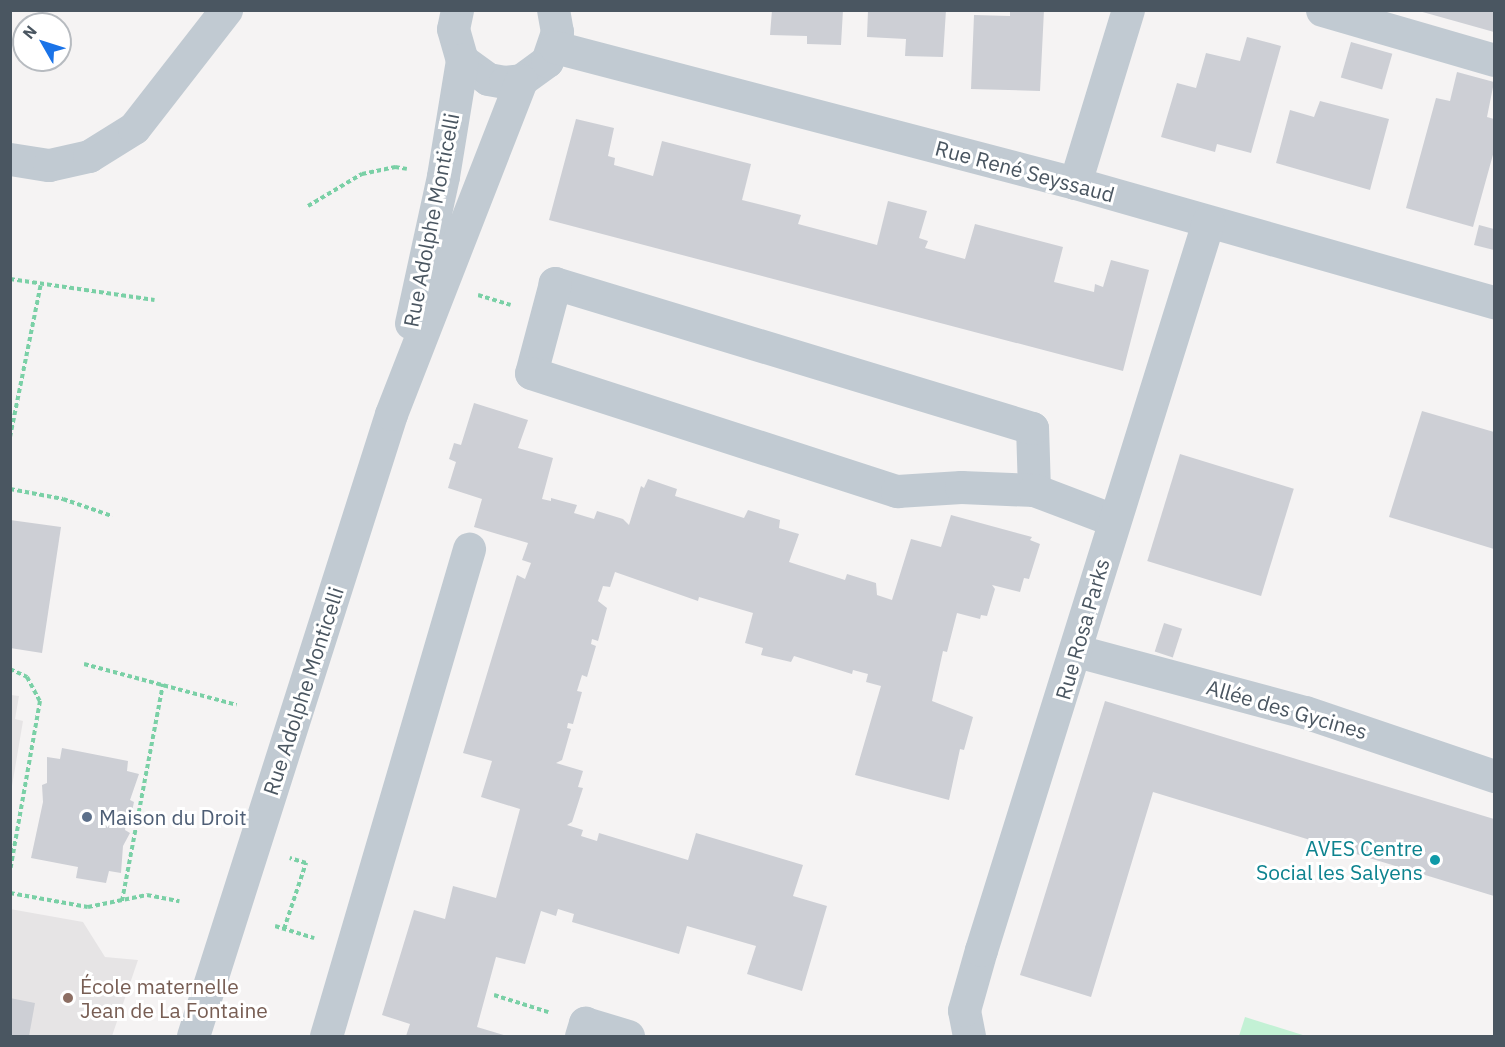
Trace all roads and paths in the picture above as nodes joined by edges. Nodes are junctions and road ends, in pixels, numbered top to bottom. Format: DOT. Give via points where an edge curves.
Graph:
graph roads {
  1 [pos="226,10"];
  2 [pos="553,10"];
  3 [pos="1128,10"];
  4 [pos="1322,10"];
  5 [pos="453,11"];
  6 [pos="555,47"];
  7 [pos="462,60"];
  8 [pos="1494,60"];
  9 [pos="521,80"];
  10 [pos="10,159"];
  11 [pos="443,176"];
  12 [pos="1075,183"];
  13 [pos="308,206"];
  14 [pos="1208,222"];
  15 [pos="10,279"];
  16 [pos="41,284"];
  17 [pos="466,291"];
  18 [pos="154,300"];
  19 [pos="1494,302"];
  20 [pos="546,316"];
  21 [pos="391,414"];
  22 [pos="10,437"];
  23 [pos="10,489"];
  24 [pos="1034,490"];
  25 [pos="112,516"];
  26 [pos="1113,520"];
  27 [pos="469,549"];
  28 [pos="1077,651"];
  29 [pos="84,664"];
  30 [pos="10,669"];
  31 [pos="163,684"];
  32 [pos="237,705"];
  33 [pos="1494,776"];
  34 [pos="306,863"];
  35 [pos="10,872"];
  36 [pos="10,893"];
  37 [pos="122,901"];
  38 [pos="179,901"];
  39 [pos="284,929"];
  40 [pos="495,995"];
  41 [pos="583,1030"];
  42 [pos="194,1036"];
  43 [pos="326,1036"];
  44 [pos="628,1036"];
  45 [pos="969,1036"];
  1 -- 10 [label="street" via="134,128 89,156 49,165"];
  2 -- 6 [label="street"];
  3 -- 12 [label="street"];
  4 -- 8 [label="street"];
  5 -- 7 [label="street, Rue Adolphe Monticelli" via="453,29"];
  6 -- 9 [label="street" via="547,61"];
  6 -- 12 [label="street, Rue René Seyssaud"];
  7 -- 9 [label="street" via="488,79"];
  7 -- 11 [label="street, Rue Adolphe Monticelli"];
  9 -- 21 [label="street, Rue Adolphe Monticelli"];
  11 -- 13 [label="path" via="395,166 362,174"];
  11 -- 21 [label="street, Rue Adolphe Monticelli"];
  12 -- 14 [label="street, Rue René Seyssaud"];
  14 -- 19 [label="street, Rue René Seyssaud"];
  14 -- 26 [label="street, Rue Rosa Parks"];
  15 -- 16 [label="path"];
  16 -- 18 [label="path"];
  16 -- 22 [label="path"];
  17 -- 20 [label="path"];
  20 -- 24 [label="street" via="531,373 897,491 961,487"];
  20 -- 24 [label="street" via="555,283 1032,428"];
  21 -- 42 [label="street, Rue Adolphe Monticelli"];
  23 -- 25 [label="path" via="63,499"];
  24 -- 26 [label="street"];
  26 -- 28 [label="street, Rue Rosa Parks"];
  27 -- 43 [label="street"];
  28 -- 33 [label="street, Allée des Gycines" via="1305,712"];
  28 -- 45 [label="street, Rue Rosa Parks" via="963,1010"];
  29 -- 31 [label="path"];
  30 -- 35 [label="path" via="27,677 40,701"];
  31 -- 32 [label="path"];
  31 -- 37 [label="path"];
  34 -- 39 [label="path"];
  36 -- 37 [label="path" via="88,907"];
  37 -- 38 [label="path" via="147,895"];
  40 -- 41 [label="path"];
  41 -- 44 [label="street"];
}
